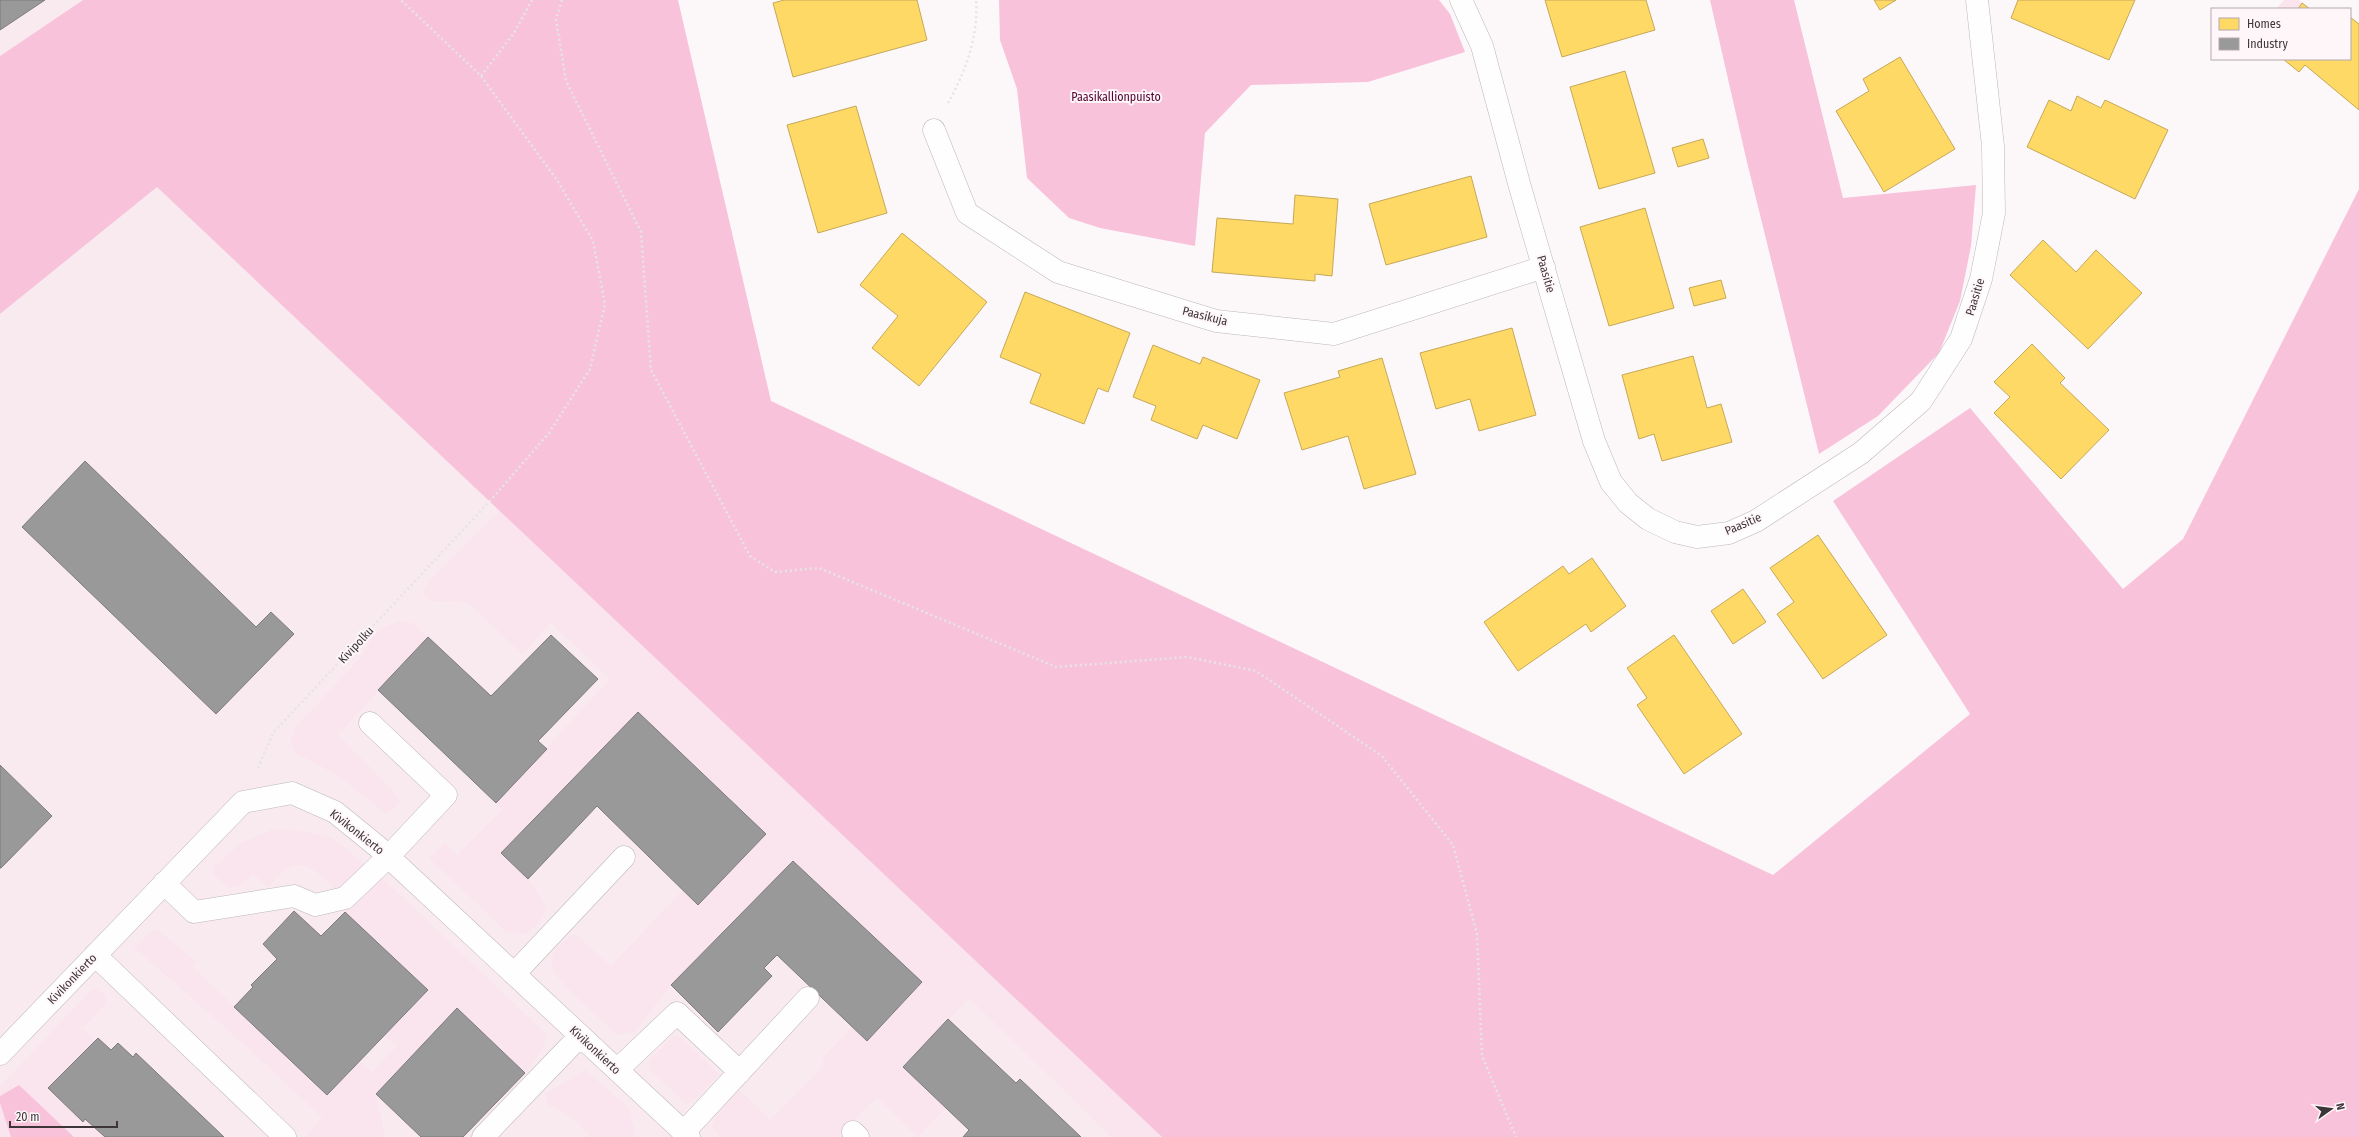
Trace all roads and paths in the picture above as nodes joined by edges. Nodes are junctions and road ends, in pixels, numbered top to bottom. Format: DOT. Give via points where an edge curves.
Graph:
graph roads {
  1 [pos="401,0"];
  2 [pos="532,0"];
  3 [pos="562,0"];
  4 [pos="976,0"];
  5 [pos="1461,0"];
  6 [pos="1977,0"];
  7 [pos="481,76"];
  8 [pos="934,130"];
  9 [pos="1544,267"];
  10 [pos="370,723"];
  11 [pos="243,802"];
  12 [pos="388,857"];
  13 [pos="624,857"];
  14 [pos="164,883"];
  15 [pos="94,955"];
  16 [pos="514,974"];
  17 [pos="808,998"];
  18 [pos="580,1036"];
  19 [pos="0,1054"];
  20 [pos="617,1070"];
  21 [pos="740,1072"];
  22 [pos="686,1135"];
  23 [pos="285,1137"];
  24 [pos="483,1137"];
  25 [pos="1516,1137"];
  1 -- 7 [label="path, Kivipolku"];
  2 -- 7 [label="path" via="514,33"];
  3 -- 25 [label="path" via="556,19 566,81 641,232 651,370 750,556 775,572 819,568 1056,667 1187,657 1256,670 1382,756 1453,845 1477,934 1482,1056"];
  4 -- 8 [label="path" via="977,10 967,64"];
  5 -- 9 [label="street, Paasitie" via="1482,46"];
  6 -- 9 [label="street, Paasitie" via="1993,146 1994,213 1981,278 1961,339 1921,401 1899,422 1861,453 1756,521 1729,533 1697,537 1675,532 1648,519 1628,503 1611,482 1594,441"];
  7 -- 11 [label="path, Kivipolku" via="556,180 593,241 604,304 590,369 548,433 490,501 273,733"];
  8 -- 9 [label="street, Paasikuja" via="967,213 1058,272 1216,321 1334,334"];
  10 -- 12 [label="street" via="446,795"];
  11 -- 12 [label="street, Kivikonkierto" via="292,793 335,812"];
  11 -- 14 [label="street, Kivikonkierto"];
  12 -- 14 [label="street" via="345,898 314,905 294,896 194,912"];
  12 -- 16 [label="street, Kivikonkierto"];
  13 -- 16 [label="street"];
  14 -- 15 [label="street, Kivikonkierto"];
  15 -- 19 [label="street, Kivikonkierto"];
  15 -- 23 [label="street"];
  16 -- 18 [label="street, Kivikonkierto"];
  17 -- 21 [label="street"];
  18 -- 20 [label="street, Kivikonkierto"];
  18 -- 24 [label="street"];
  20 -- 21 [label="street" via="677,1013"];
  20 -- 22 [label="street, Kivikonkierto"];
  21 -- 22 [label="street"];
}
